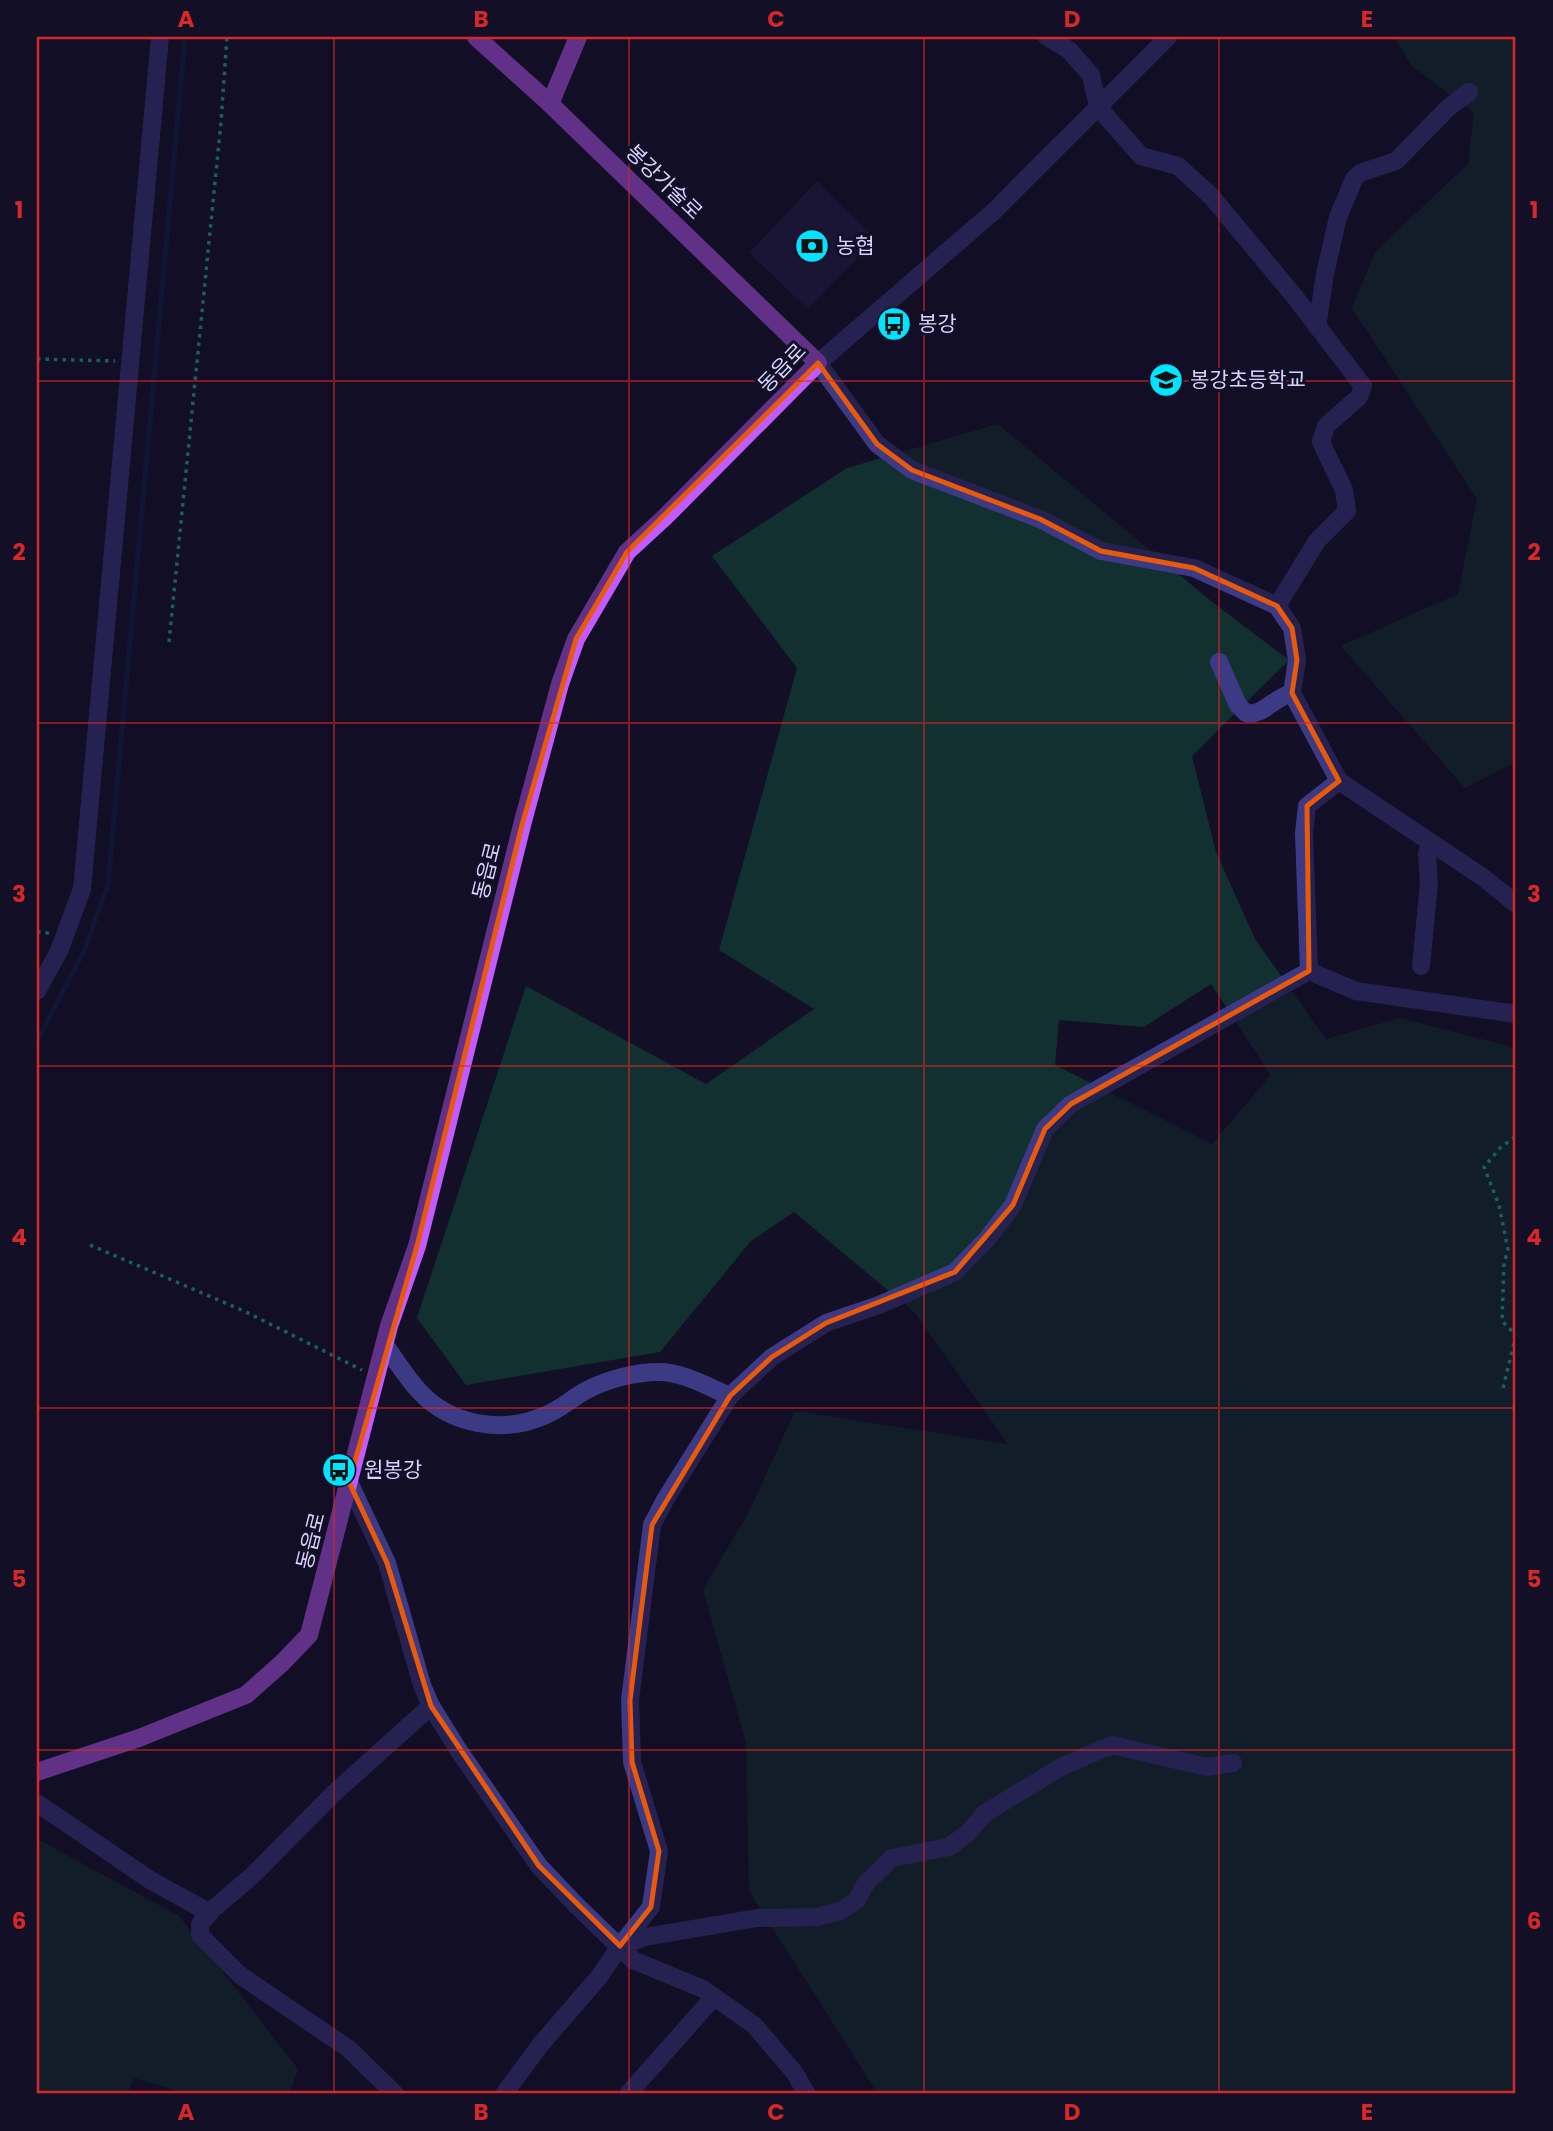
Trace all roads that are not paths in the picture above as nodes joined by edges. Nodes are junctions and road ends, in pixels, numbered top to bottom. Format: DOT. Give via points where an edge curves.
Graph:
graph roads {
  1 [pos="160,37"];
  2 [pos="476,37"];
  3 [pos="578,37"];
  4 [pos="1047,37"];
  5 [pos="1168,37"];
  6 [pos="1469,92"];
  7 [pos="550,104"];
  8 [pos="1098,107"];
  9 [pos="1317,327"];
  10 [pos="818,363"];
  11 [pos="1277,606"];
  12 [pos="1219,662"];
  13 [pos="1292,693"];
  14 [pos="1339,781"];
  15 [pos="1430,843"];
  16 [pos="1516,904"];
  17 [pos="1422,966"];
  18 [pos="1309,971"];
  19 [pos="37,990"];
  20 [pos="1516,1014"];
  21 [pos="384,1344"];
  22 [pos="730,1396"];
  23 [pos="349,1482"];
  24 [pos="431,1706"];
  25 [pos="1233,1763"];
  26 [pos="37,1772"];
  27 [pos="37,1803"];
  28 [pos="210,1913"];
  29 [pos="620,1946"];
  30 [pos="714,1997"];
  31 [pos="395,2094"];
  32 [pos="504,2094"];
  33 [pos="628,2094"];
  34 [pos="807,2094"];
  1 -- 19 [label="street" via="82,889 59,951"];
  2 -- 7 [label="main road, 봉강가술로"];
  3 -- 7 [label="main road"];
  4 -- 8 [label="street" via="1069,50 1091,75"];
  5 -- 8 [label="street, 동읍로"];
  6 -- 9 [label="street" via="1396,161 1354,179 1338,217"];
  7 -- 10 [label="main road, 봉강가술로"];
  8 -- 9 [label="street" via="1141,156 1178,166 1211,196"];
  8 -- 10 [label="street, 동읍로" via="993,212"];
  9 -- 11 [label="street" via="1363,386 1359,397 1326,425 1321,442 1344,490 1347,511 1317,541"];
  10 -- 11 [label="street" via="877,444 912,470 1040,519 1101,551 1194,568"];
  10 -- 21 [label="main road, 동읍로" via="627,552 576,639 522,825 417,1246"];
  11 -- 13 [label="street" via="1292,628 1297,660"];
  12 -- 13 [label="street" via="1246,713 1257,713"];
  13 -- 14 [label="street"];
  14 -- 15 [label="street"];
  14 -- 18 [label="street" via="1307,806"];
  15 -- 16 [label="street"];
  15 -- 17 [label="street"];
  18 -- 20 [label="street" via="1356,991"];
  18 -- 22 [label="street" via="1071,1104 1045,1129 1013,1205 955,1272 826,1323 772,1357"];
  21 -- 22 [label="street" via="419,1392 445,1413 472,1422 509,1427 547,1415 587,1390 620,1378 660,1372"];
  21 -- 23 [label="main road, 동읍로"];
  22 -- 29 [label="street" via="652,1525 630,1700 632,1762 659,1852 652,1907"];
  23 -- 24 [label="street" via="387,1563"];
  23 -- 26 [label="main road, 동읍로" via="309,1635 282,1663 246,1695"];
  24 -- 28 [label="street"];
  24 -- 29 [label="street" via="539,1866"];
  25 -- 29 [label="street" via="1207,1768 1112,1745 1063,1766 985,1813 949,1847 892,1857 866,1883 857,1900 840,1911 817,1917 757,1919 645,1937"];
  27 -- 28 [label="street" via="149,1880"];
  28 -- 31 [label="street" via="200,1924 200,1935 240,1975 349,2049"];
  29 -- 30 [label="street" via="633,1960"];
  29 -- 32 [label="street"];
  30 -- 33 [label="street"];
  30 -- 34 [label="street" via="754,2025"];
}
